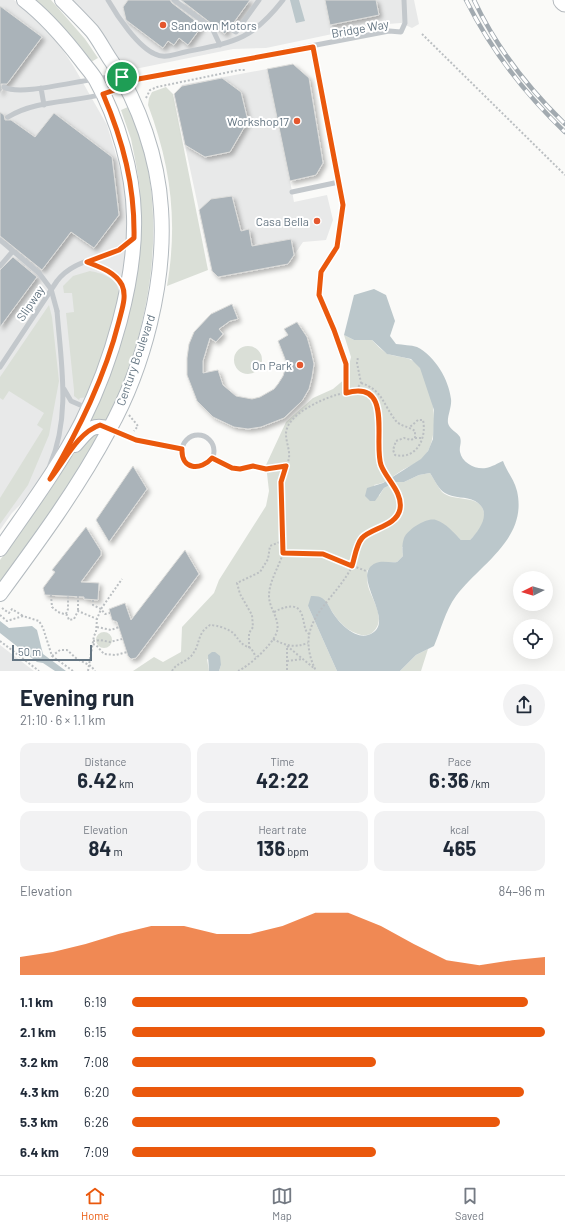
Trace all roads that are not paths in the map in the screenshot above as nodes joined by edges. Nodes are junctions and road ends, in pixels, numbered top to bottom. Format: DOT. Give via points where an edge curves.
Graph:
graph roads {
  1 [pos="24,0"];
  2 [pos="62,0"];
  3 [pos="108,0"];
  4 [pos="174,0"];
  5 [pos="259,0"];
  6 [pos="283,0"];
  7 [pos="404,0"];
  8 [pos="229,28"];
  9 [pos="220,45"];
  10 [pos="313,47"];
  11 [pos="96,78"];
  12 [pos="127,81"];
  13 [pos="4,87"];
  14 [pos="41,88"];
  15 [pos="103,94"];
  16 [pos="44,105"];
  17 [pos="8,117"];
  18 [pos="339,182"];
  19 [pos="292,192"];
  20 [pos="134,238"];
  21 [pos="0,240"];
  22 [pos="13,251"];
  23 [pos="87,262"];
  24 [pos="0,266"];
  25 [pos="321,272"];
  26 [pos="124,299"];
  27 [pos="0,367"];
  28 [pos="63,383"];
  29 [pos="88,408"];
  30 [pos="110,429"];
  31 [pos="182,449"];
  32 [pos="50,479"];
  33 [pos="36,497"];
  34 [pos="0,549"];
  35 [pos="0,594"];
  1 -- 11 [label="main road" via="61,36"];
  2 -- 12 [label="main road, Century Boulevard" via="92,32"];
  3 -- 9 [label="lane" via="127,29 156,55 163,56"];
  4 -- 9 [label="lane" via="212,28"];
  5 -- 8 [label="lane" via="236,32"];
  6 -- 9 [label="lane" via="253,32 234,42"];
  7 -- 10 [label="lane, Bridge Way" via="405,22 401,32 389,31"];
  10 -- 12 [label="lane, Bridge Way"];
  10 -- 18 [label="lane"];
  11 -- 12 [label="lane" via="109,76"];
  11 -- 14 [label="lane" via="80,83"];
  11 -- 15 [label="main road"];
  12 -- 15 [label="lane"];
  12 -- 30 [label="main road, Century Boulevard" via="154,166 161,208 162,238 160,269 146,336"];
  13 -- 14 [label="lane" via="14,90"];
  14 -- 16 [label="lane"];
  15 -- 16 [label="lane"];
  15 -- 20 [label="main road" via="128,166"];
  16 -- 17 [label="lane" via="16,112"];
  18 -- 19 [label="lane"];
  18 -- 25 [label="lane" via="343,205 337,247"];
  20 -- 23 [label="lane, Slipway" via="119,250"];
  20 -- 26 [label="main road"];
  21 -- 22 [label="lane"];
  22 -- 24 [label="lane"];
  22 -- 28 [label="lane, bridge" via="39,273 52,289"];
  23 -- 26 [label="lane" via="114,275 121,284"];
  23 -- 27 [label="lane, Slipway" via="74,265 61,276"];
  26 -- 29 [label="main road" via="108,356"];
  28 -- 29 [label="lane" via="71,401"];
  28 -- 33 [label="lane" via="64,409 59,438"];
  29 -- 32 [label="main road"];
  30 -- 31 [label="lane" via="136,440"];
  30 -- 32 [label="main road" via="100,425 91,428"];
  30 -- 35 [label="main road, Century Boulevard" via="73,491"];
  31 -- 31 [label="lane" via="184,458 191,466 198,468 206,465 212,458 214,449 211,441 204,436 195,435 187,438"];
  32 -- 33 [label="main road"];
  33 -- 34 [label="main road"];
}
